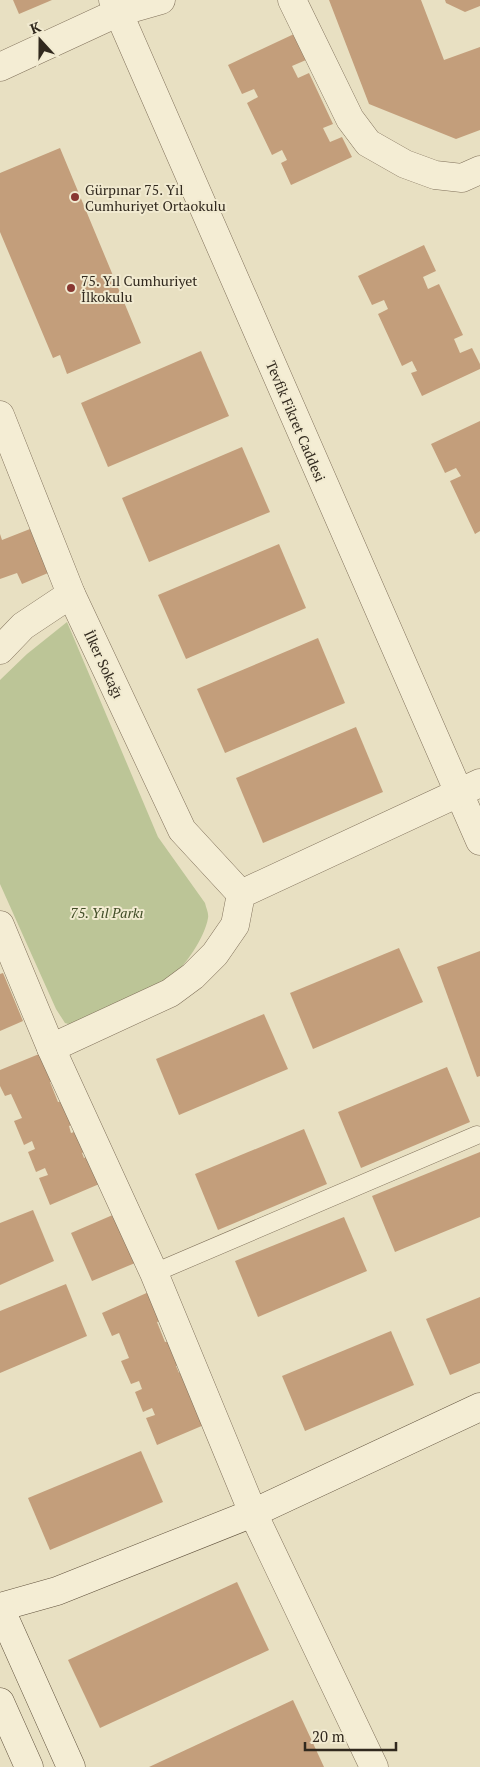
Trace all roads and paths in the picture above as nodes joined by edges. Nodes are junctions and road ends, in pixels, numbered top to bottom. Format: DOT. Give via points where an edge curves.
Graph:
graph roads {
  1 [pos="161,0"];
  2 [pos="292,0"];
  3 [pos="116,6"];
  4 [pos="0,66"];
  5 [pos="480,170"];
  6 [pos="0,415"];
  7 [pos="71,594"];
  8 [pos="0,650"];
  9 [pos="469,788"];
  10 [pos="480,841"];
  11 [pos="241,894"];
  12 [pos="0,925"];
  13 [pos="51,1048"];
  14 [pos="477,1135"];
  15 [pos="154,1273"];
  16 [pos="480,1406"];
  17 [pos="254,1513"];
  18 [pos="1,1618"];
  19 [pos="0,1702"];
  20 [pos="29,1767"];
  21 [pos="70,1767"];
  22 [pos="374,1767"];
  1 -- 3 [label="street"];
  2 -- 5 [label="street" via="350,119 368,144 405,164 435,175 462,178"];
  3 -- 4 [label="street"];
  3 -- 9 [label="street, Tevfik Fikret Caddesi"];
  6 -- 7 [label="street, İlker Sokağı"];
  7 -- 8 [label="street" via="23,626"];
  7 -- 11 [label="street, İlker Sokağı" via="182,830"];
  9 -- 10 [label="street, Tevfik Fikret Caddesi"];
  9 -- 11 [label="street"];
  11 -- 13 [label="street" via="235,925 215,954 193,976 170,993"];
  12 -- 13 [label="street"];
  13 -- 15 [label="street"];
  14 -- 15 [label="lane"];
  15 -- 17 [label="street"];
  16 -- 17 [label="street"];
  17 -- 18 [label="street" via="57,1591"];
  17 -- 22 [label="street"];
  18 -- 21 [label="street"];
  19 -- 20 [label="street"];
}
